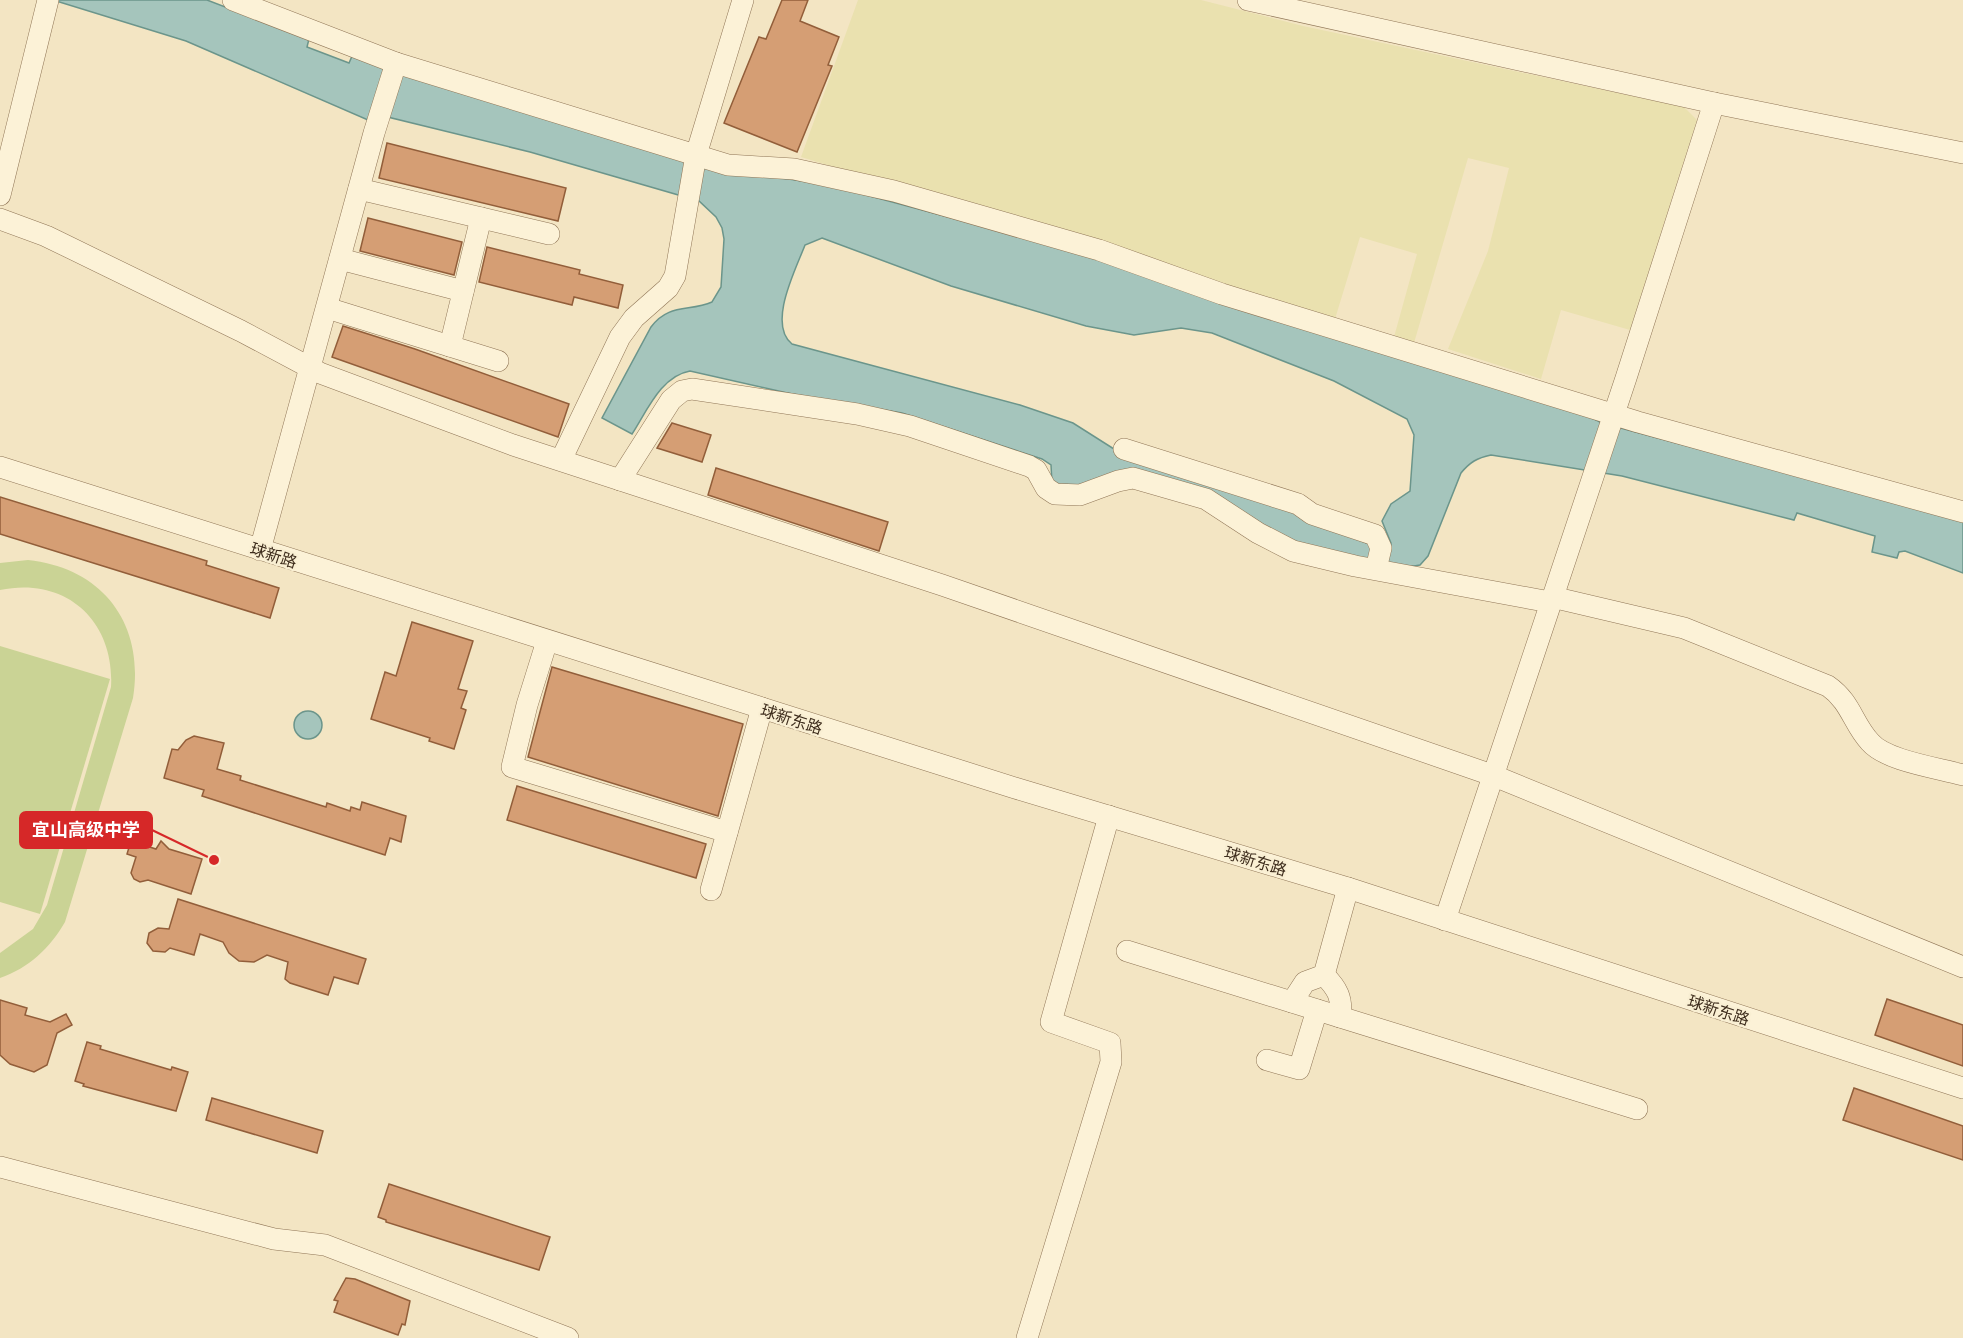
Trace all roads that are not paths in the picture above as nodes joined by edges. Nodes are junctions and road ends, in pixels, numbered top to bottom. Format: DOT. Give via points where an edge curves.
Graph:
graph roads {
  1 [pos="48,0"];
  2 [pos="233,0"];
  3 [pos="743,0"];
  4 [pos="1248,0"];
  5 [pos="396,65"];
  6 [pos="1714,103"];
  7 [pos="1963,153"];
  8 [pos="696,158"];
  9 [pos="359,189"];
  10 [pos="0,195"];
  11 [pos="481,218"];
  12 [pos="0,219"];
  13 [pos="549,234"];
  14 [pos="340,259"];
  15 [pos="463,291"];
  16 [pos="327,308"];
  17 [pos="450,346"];
  18 [pos="498,361"];
  19 [pos="310,368"];
  20 [pos="1612,417"];
  21 [pos="1124,449"];
  22 [pos="561,460"];
  23 [pos="0,467"];
  24 [pos="620,480"];
  25 [pos="1963,512"];
  26 [pos="260,550"];
  27 [pos="1378,560"];
  28 [pos="1551,599"];
  29 [pos="547,640"];
  30 [pos="762,708"];
  31 [pos="1492,775"];
  32 [pos="1963,775"];
  33 [pos="1109,816"];
  34 [pos="727,832"];
  35 [pos="1348,888"];
  36 [pos="711,890"];
  37 [pos="1445,920"];
  38 [pos="1127,951"];
  39 [pos="1963,967"];
  40 [pos="1324,975"];
  41 [pos="1292,1002"];
  42 [pos="1317,1010"];
  43 [pos="1340,1017"];
  44 [pos="1267,1060"];
  45 [pos="1963,1088"];
  46 [pos="1637,1109"];
  47 [pos="0,1167"];
  48 [pos="568,1338"];
  49 [pos="1026,1338"];
  1 -- 10 [label="street"];
  2 -- 5 [label="street"];
  3 -- 8 [label="street"];
  4 -- 6 [label="street"];
  5 -- 8 [label="street"];
  5 -- 9 [label="street"];
  6 -- 7 [label="street"];
  6 -- 20 [label="street"];
  8 -- 20 [label="street" via="728,165 794,169 906,194 1100,250 1222,294"];
  8 -- 22 [label="street" via="672,282 620,337"];
  9 -- 11 [label="street"];
  9 -- 14 [label="street"];
  11 -- 13 [label="street"];
  11 -- 15 [label="street"];
  12 -- 19 [label="street" via="46,236"];
  14 -- 15 [label="street"];
  14 -- 16 [label="street"];
  15 -- 17 [label="street"];
  16 -- 17 [label="street"];
  16 -- 19 [label="street"];
  17 -- 18 [label="street"];
  19 -- 22 [label="street"];
  19 -- 26 [label="street"];
  20 -- 25 [label="street"];
  20 -- 28 [label="street"];
  21 -- 27 [label="street" via="1298,504 1312,514 1375,534"];
  22 -- 24 [label="street"];
  23 -- 26 [label="street, 球新路"];
  24 -- 27 [label="street" via="671,400 692,389 910,426 1029,466 1055,494 1080,495 1133,478 1206,499 1258,533 1293,550"];
  24 -- 31 [label="street" via="942,585"];
  26 -- 29 [label="street, 球新路"];
  27 -- 28 [label="street"];
  28 -- 31 [label="street"];
  28 -- 32 [label="street" via="1684,628 1828,686 1847,703 1873,745 1896,757"];
  29 -- 30 [label="street, 球新东路"];
  29 -- 34 [label="street" via="512,767"];
  30 -- 33 [label="street, 球新东路"];
  30 -- 34 [label="street"];
  31 -- 37 [label="street"];
  31 -- 39 [label="street"];
  33 -- 35 [label="street, 球新东路"];
  33 -- 49 [label="street" via="1051,1022 1110,1043 1112,1062"];
  34 -- 36 [label="street"];
  35 -- 37 [label="street, 球新东路"];
  35 -- 40 [label="street"];
  37 -- 45 [label="street, 球新东路"];
  38 -- 41 [label="street"];
  40 -- 41 [label="street" via="1305,982"];
  40 -- 43 [label="street" via="1338,992"];
  41 -- 42 [label="street"];
  42 -- 43 [label="street"];
  42 -- 44 [label="street" via="1299,1069"];
  43 -- 46 [label="street"];
  47 -- 48 [label="street" via="274,1239 325,1245"];
}
